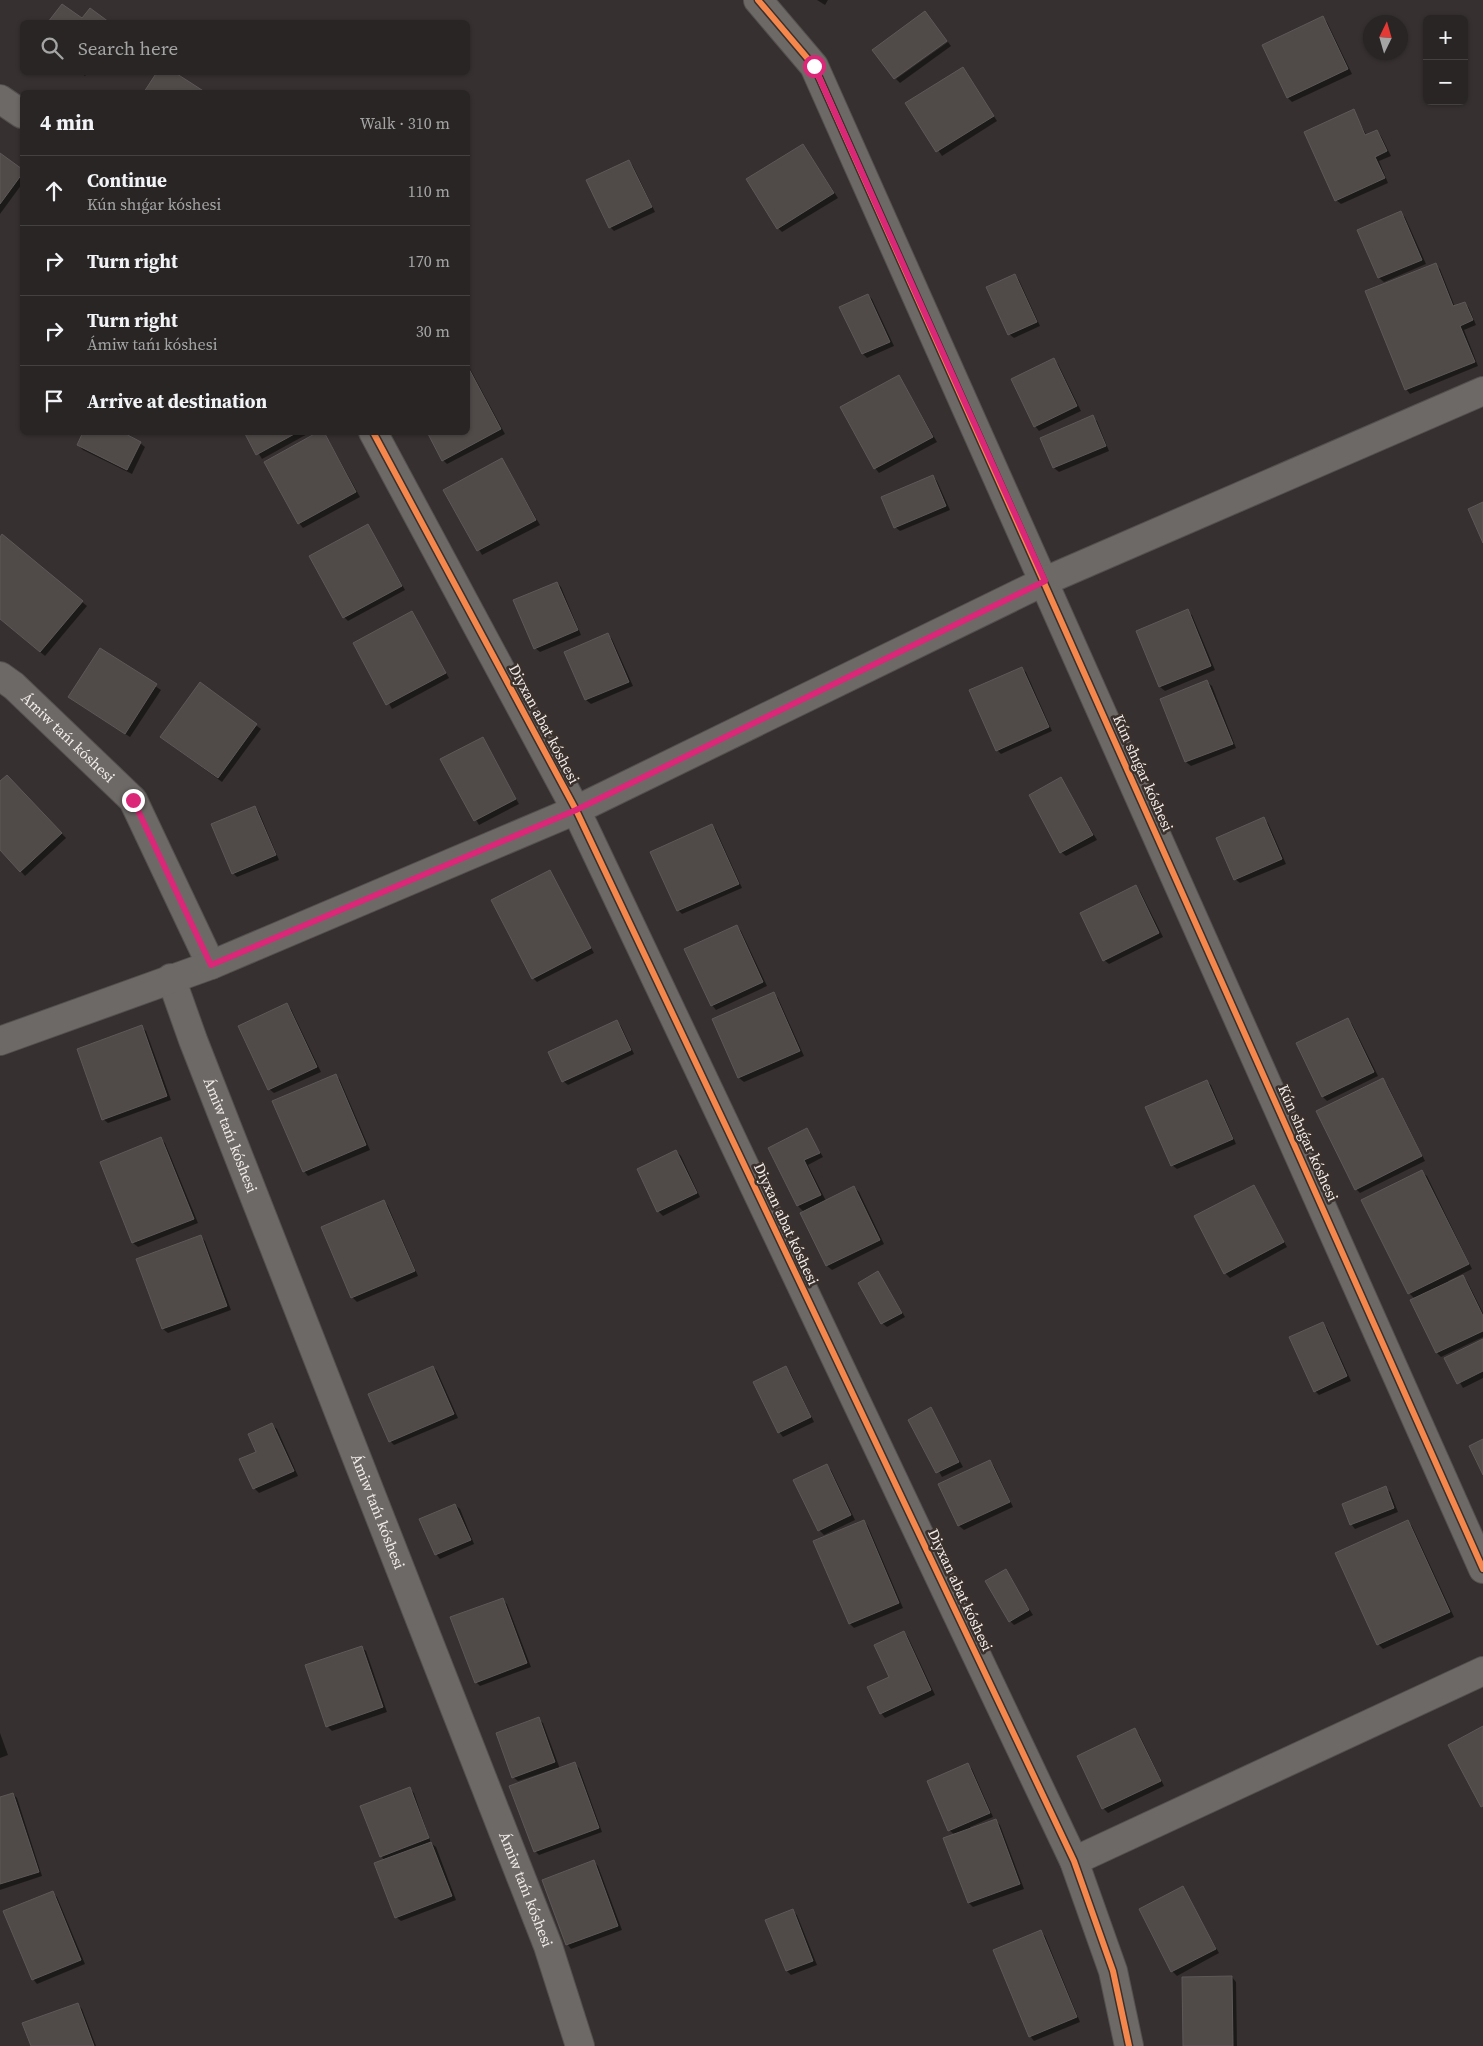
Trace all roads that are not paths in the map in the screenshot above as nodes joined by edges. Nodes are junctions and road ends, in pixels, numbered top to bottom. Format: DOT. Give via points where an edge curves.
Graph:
graph roads {
  1 [pos="758,0"];
  2 [pos="0,99"];
  3 [pos="20,113"];
  4 [pos="1483,391"];
  5 [pos="375,435"];
  6 [pos="1045,581"];
  7 [pos="0,676"];
  8 [pos="576,810"];
  9 [pos="211,965"];
  10 [pos="171,978"];
  11 [pos="0,1040"];
  12 [pos="1483,1569"];
  13 [pos="1483,1671"];
  14 [pos="1074,1861"];
  15 [pos="580,2046"];
  16 [pos="1129,2046"];
  1 -- 6 [label="street, Kún shıǵar kóshesi" via="814,66"];
  2 -- 3 [label="street"];
  4 -- 6 [label="street"];
  5 -- 8 [label="street, Diyxan abat kóshesi"];
  6 -- 8 [label="street"];
  6 -- 12 [label="street, Kún shıǵar kóshesi"];
  7 -- 9 [label="street, Ámiw tańı kóshesi" via="133,800"];
  8 -- 9 [label="street"];
  8 -- 14 [label="street, Diyxan abat kóshesi"];
  9 -- 10 [label="street"];
  10 -- 11 [label="street"];
  10 -- 15 [label="street, Ámiw tańı kóshesi" via="548,1946"];
  13 -- 14 [label="street"];
  14 -- 16 [label="street, Diyxan abat kóshesi" via="1113,1971"];
}
